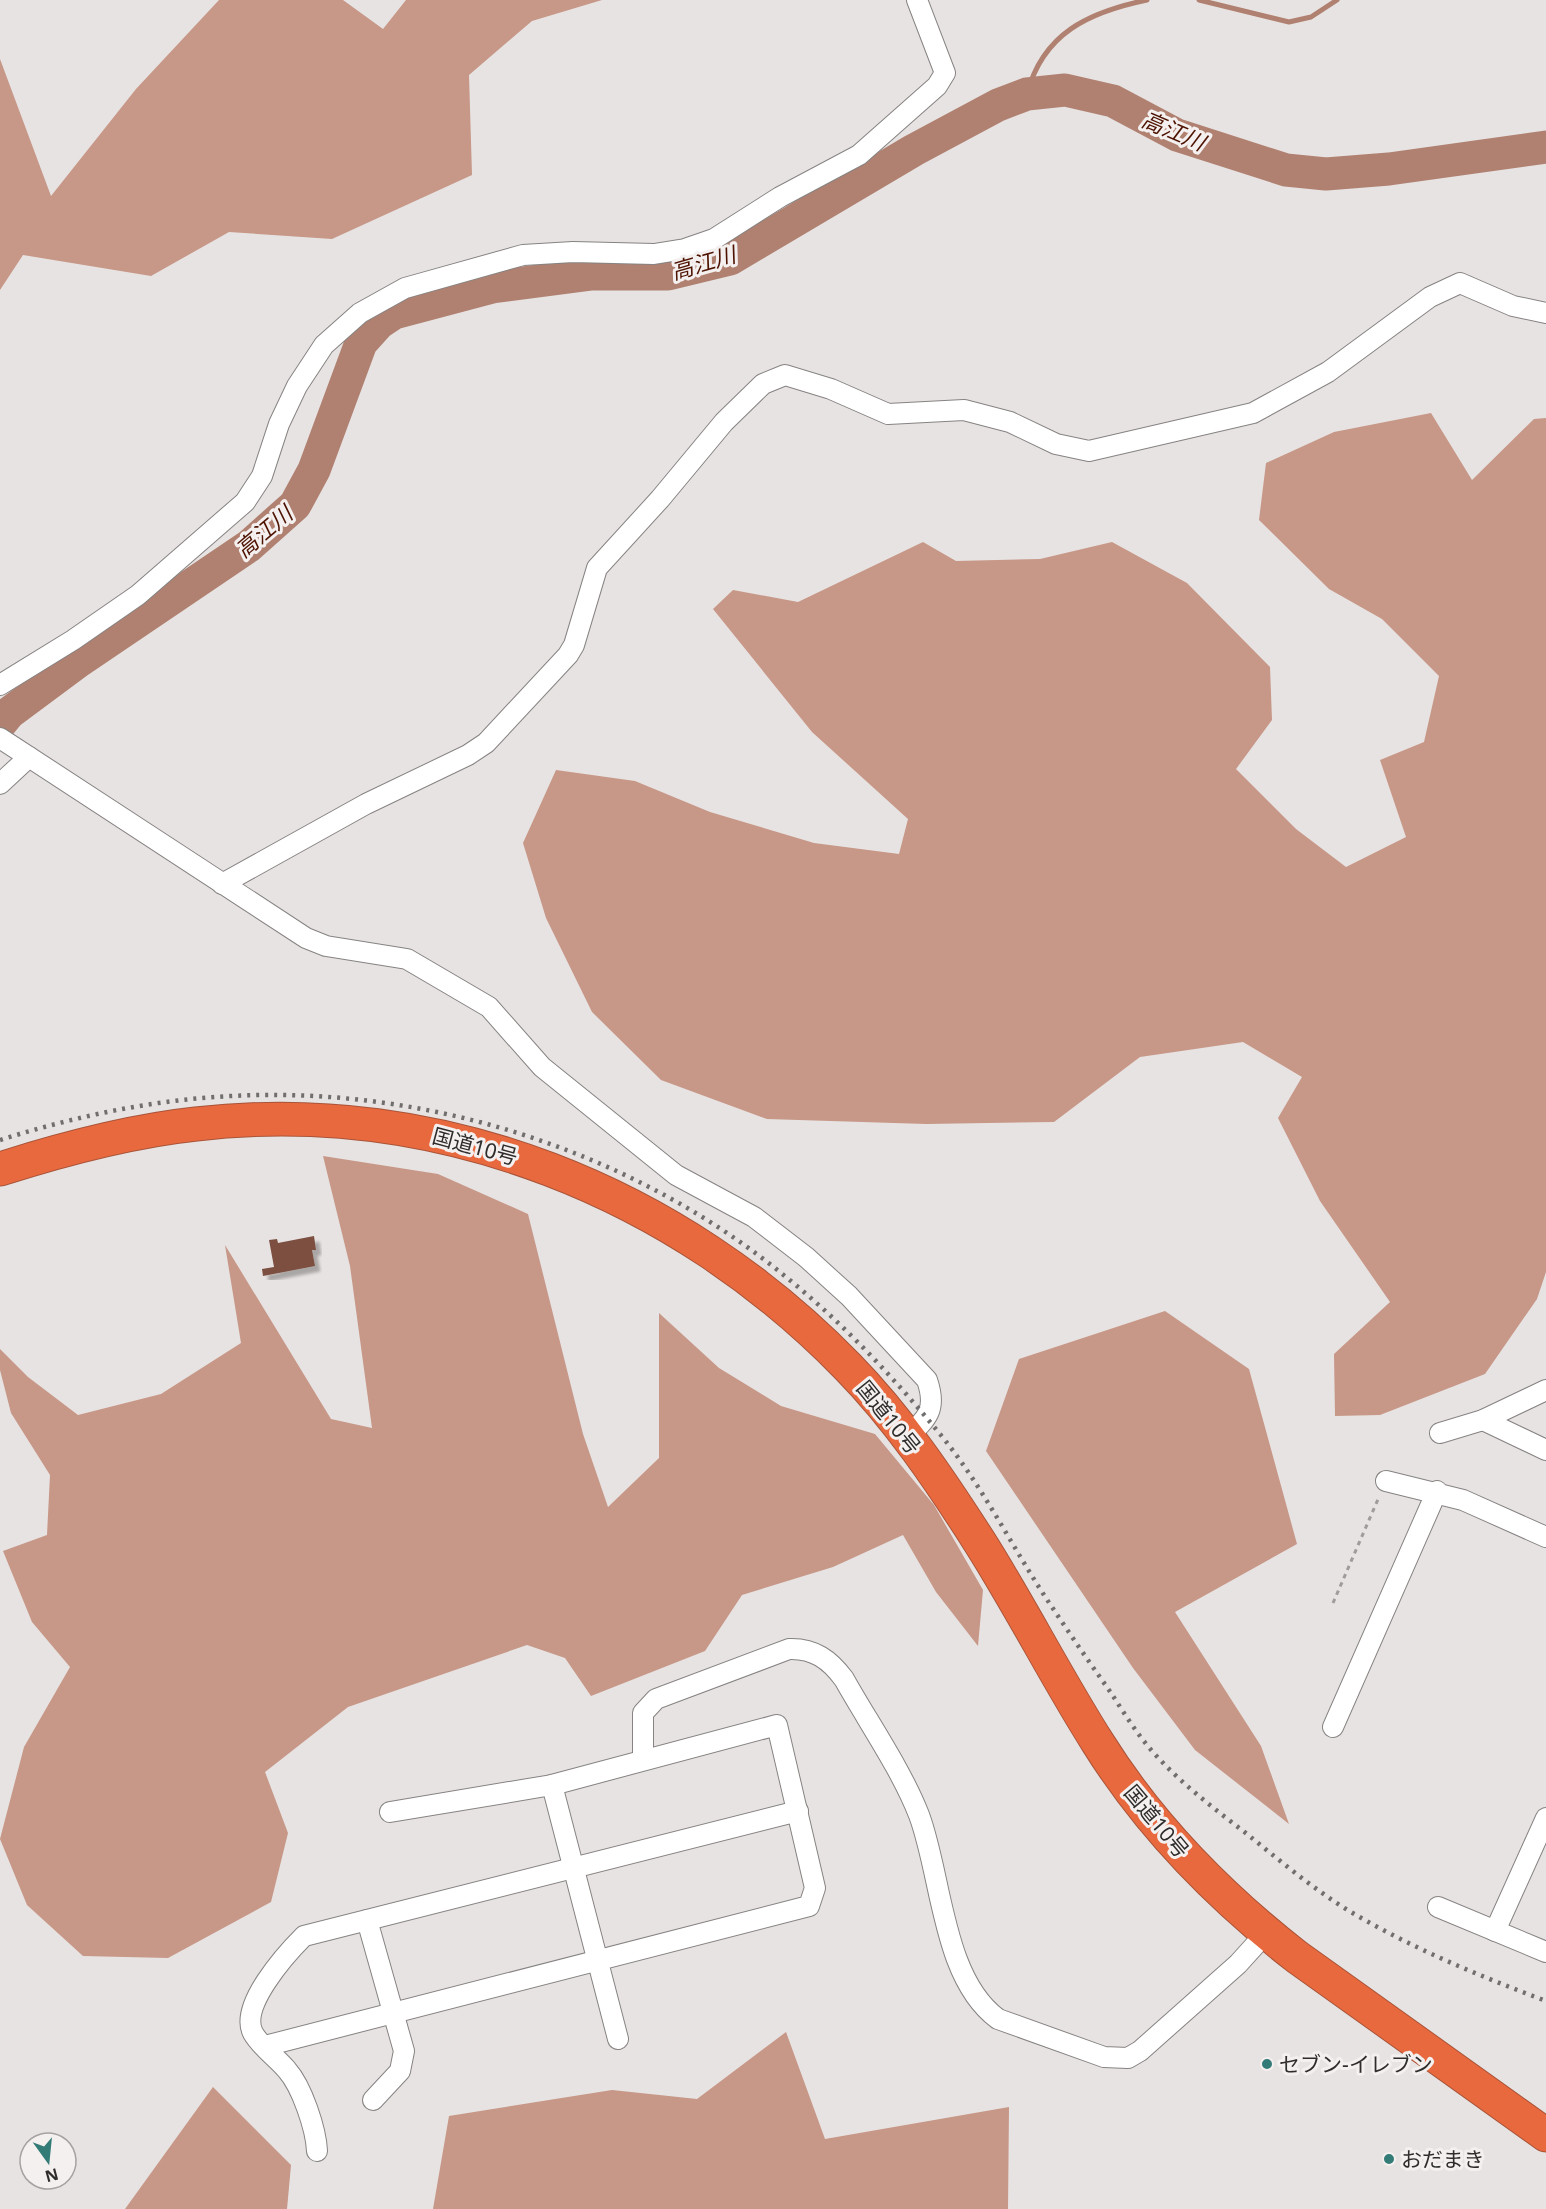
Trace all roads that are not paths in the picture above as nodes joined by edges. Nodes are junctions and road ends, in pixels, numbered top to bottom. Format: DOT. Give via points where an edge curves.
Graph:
graph roads {
  1 [pos="916,0"];
  2 [pos="1546,313"];
  3 [pos="0,685"];
  4 [pos="0,738"];
  5 [pos="29,757"];
  6 [pos="0,784"];
  7 [pos="222,884"];
  8 [pos="0,1169"];
  9 [pos="1546,1390"];
  10 [pos="1483,1420"];
  11 [pos="1440,1433"];
  12 [pos="907,1437"];
  13 [pos="1546,1450"];
  14 [pos="1386,1481"];
  15 [pos="1437,1491"];
  16 [pos="1546,1537"];
  17 [pos="1333,1726"];
  18 [pos="643,1759"];
  19 [pos="552,1785"];
  20 [pos="798,1811"];
  21 [pos="390,1812"];
  22 [pos="1546,1818"];
  23 [pos="573,1868"];
  24 [pos="1438,1907"];
  25 [pos="367,1920"];
  26 [pos="1495,1931"];
  27 [pos="1266,1933"];
  28 [pos="1546,1952"];
  29 [pos="597,1960"];
  30 [pos="393,2012"];
  31 [pos="618,2039"];
  32 [pos="265,2046"];
  33 [pos="373,2100"];
  34 [pos="1546,2135"];
  35 [pos="317,2151"];
  1 -- 3 [label="street" via="945,73 937,86 859,155 780,197 714,239 685,249 654,254 523,255 405,288 360,313 324,345 297,386 279,424 262,476 245,502 138,595"];
  2 -- 7 [label="street" via="1513,306 1460,283 1430,297 1328,372 1253,413 1089,451 1056,444 1010,422 964,410 888,414 831,389 785,375 763,384 724,422 597,568 568,655 486,743"];
  4 -- 5 [label="street"];
  5 -- 6 [label="street"];
  5 -- 7 [label="street"];
  7 -- 12 [label="street" via="316,943 408,958 482,1001 542,1067 676,1175 754,1217 806,1257 927,1380 930,1413"];
  8 -- 12 [label="highway, 国道10号" via="140,1133 254,1119 372,1124 493,1149 625,1202 735,1267 848,1366"];
  9 -- 10 [label="street"];
  10 -- 11 [label="street"];
  10 -- 13 [label="street"];
  12 -- 27 [label="highway, 国道10号" via="979,1541 1125,1783 1185,1856"];
  14 -- 15 [label="street"];
  15 -- 16 [label="street"];
  15 -- 17 [label="street"];
  18 -- 19 [label="street"];
  18 -- 20 [label="street" via="777,1725"];
  18 -- 27 [label="street" via="643,1713 656,1699 789,1649 810,1651 828,1660 844,1679 918,1813 953,1944 986,2011 1104,2058 1128,2058 1140,2051 1238,1964"];
  19 -- 21 [label="street"];
  19 -- 23 [label="street"];
  20 -- 23 [label="street"];
  20 -- 29 [label="street" via="815,1888 809,1906"];
  22 -- 26 [label="street"];
  23 -- 25 [label="street"];
  23 -- 29 [label="street"];
  24 -- 26 [label="street"];
  25 -- 30 [label="street"];
  25 -- 32 [label="street" via="304,1936 293,1947 254,2000 249,2017 253,2033"];
  26 -- 28 [label="street"];
  27 -- 34 [label="highway, 国道10号"];
  29 -- 30 [label="street"];
  29 -- 31 [label="street"];
  30 -- 32 [label="street"];
  30 -- 33 [label="street" via="404,2063"];
  32 -- 35 [label="street" via="294,2079 316,2137"];
}
